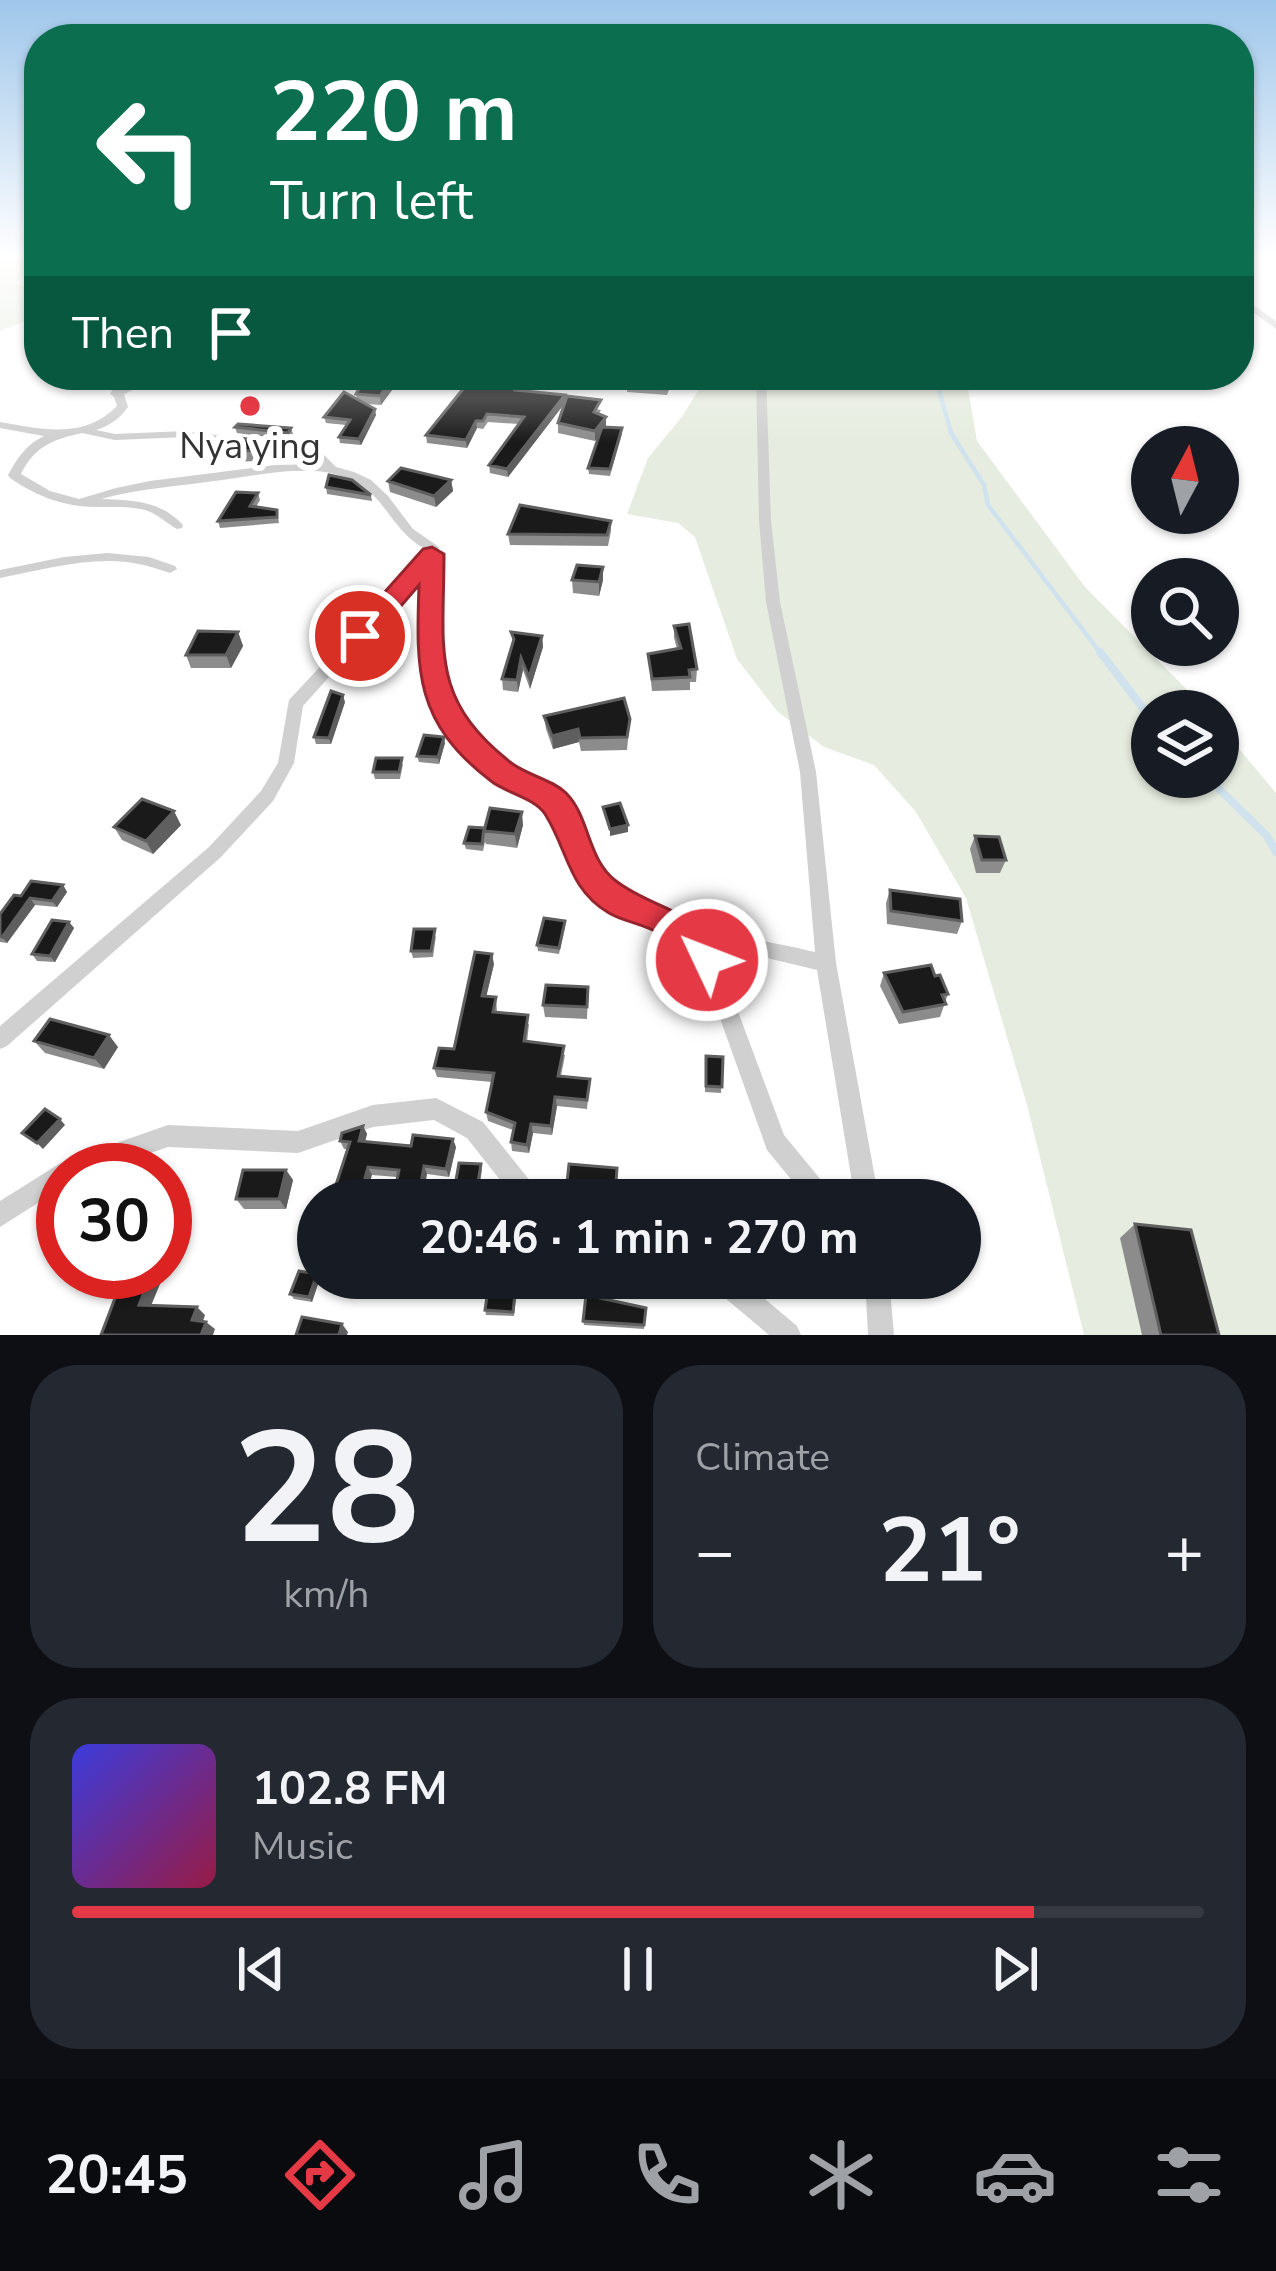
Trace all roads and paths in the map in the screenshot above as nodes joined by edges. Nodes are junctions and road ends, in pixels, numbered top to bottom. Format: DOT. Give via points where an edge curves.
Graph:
graph roads {
  1 [pos="114,390"];
  2 [pos="125,390"];
  3 [pos="761,390"];
  4 [pos="115,394"];
  5 [pos="0,425"];
  6 [pos="79,429"];
  7 [pos="52,434"];
  8 [pos="333,470"];
  9 [pos="82,502"];
  10 [pos="177,525"];
  11 [pos="432,554"];
  12 [pos="170,569"];
  13 [pos="0,574"];
  14 [pos="672,923"];
  15 [pos="826,963"];
  16 [pos="0,1039"];
  17 [pos="148,1143"];
  18 [pos="514,1179"];
  19 [pos="806,1179"];
  20 [pos="863,1179"];
  21 [pos="36,1192"];
  22 [pos="0,1215"];
  23 [pos="746,1299"];
  24 [pos="878,1299"];
  25 [pos="788,1335"];
  26 [pos="880,1335"];
  1 -- 4 [label="street"];
  2 -- 4 [label="street"];
  3 -- 15 [label="street" via="771,581 808,772"];
  4 -- 6 [label="street" via="119,414"];
  5 -- 7 [label="street"];
  6 -- 7 [label="street"];
  6 -- 8 [label="street" via="304,449"];
  7 -- 9 [label="street" via="19,460 14,475"];
  8 -- 9 [label="street" via="268,466 134,484"];
  8 -- 11 [label="street" via="368,483"];
  9 -- 10 [label="street" via="130,504 169,514"];
  11 -- 14 [label="street" via="430,665 448,717 502,773 555,802 599,888"];
  11 -- 16 [label="street" via="296,704 286,763 267,796 215,852"];
  12 -- 13 [label="street" via="94,557"];
  14 -- 15 [label="street"];
  14 -- 19 [label="street" via="714,974 775,1142"];
  15 -- 20 [label="street"];
  17 -- 18 [label="street" via="168,1136 298,1142 373,1116 436,1109 475,1130"];
  21 -- 22 [label="street"];
  23 -- 25 [label="street"];
  24 -- 26 [label="street"];
}
